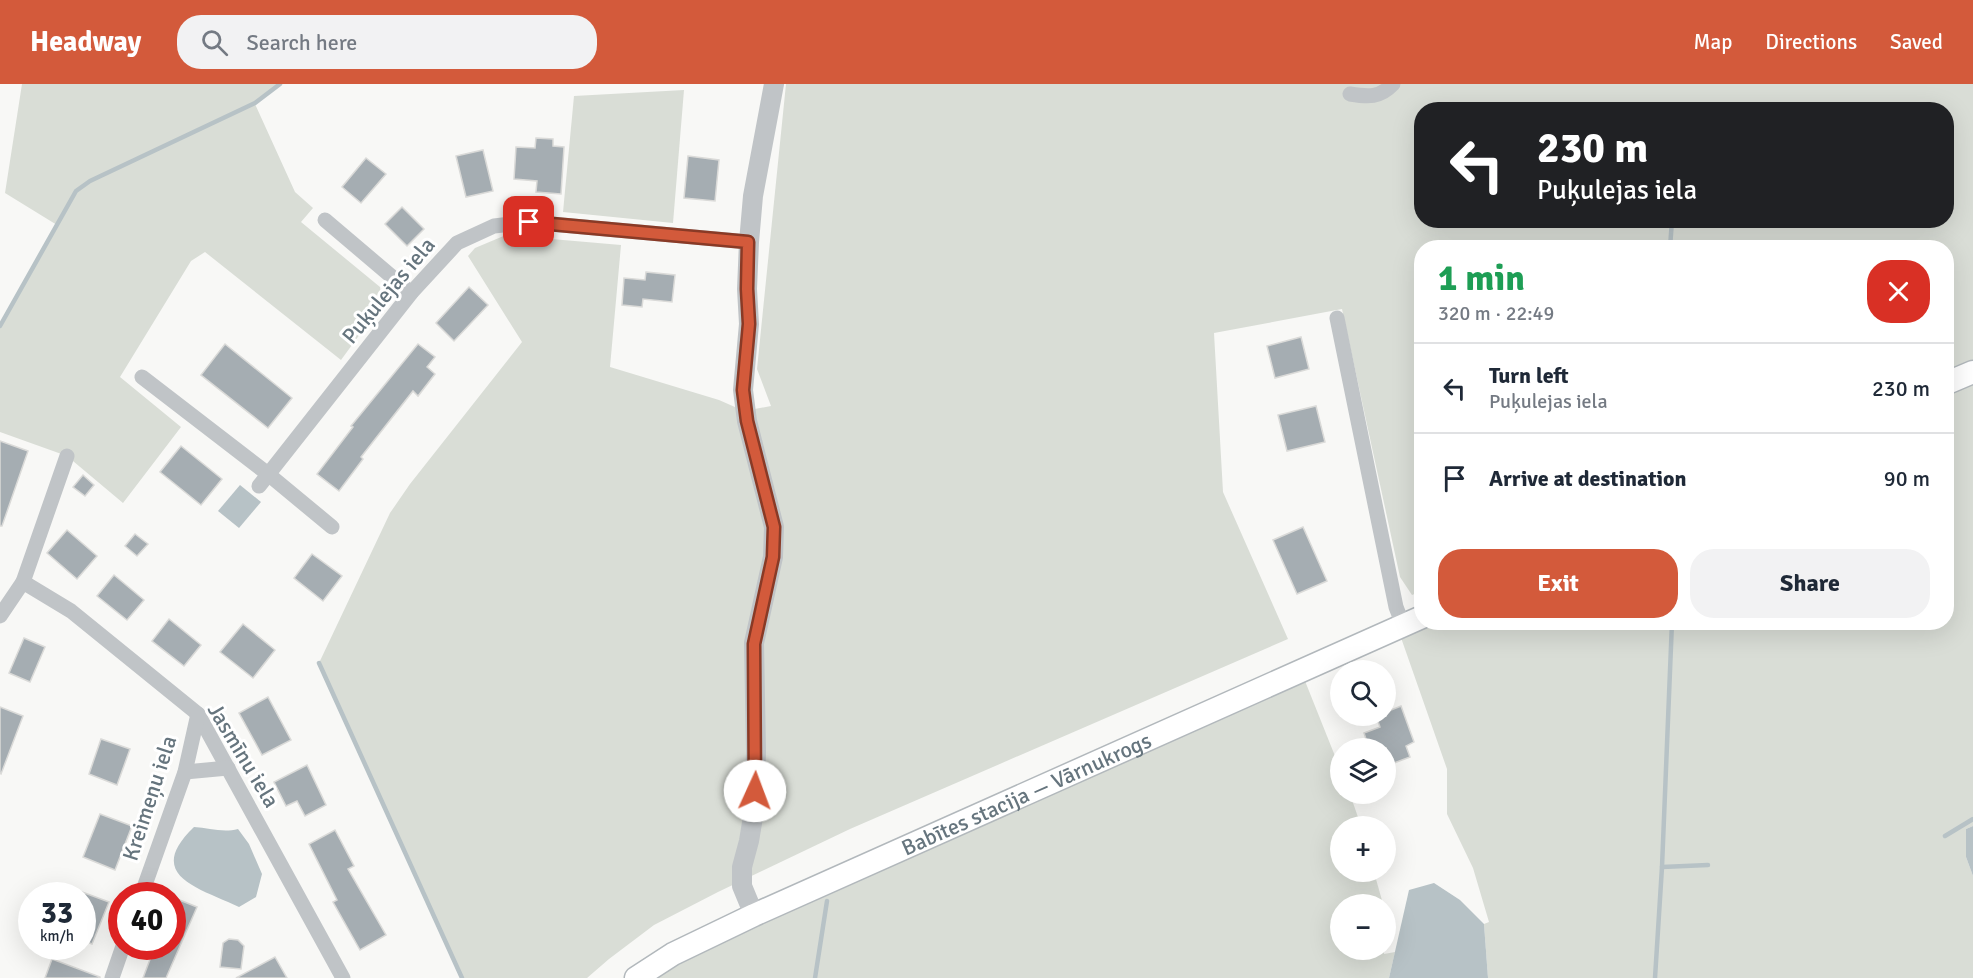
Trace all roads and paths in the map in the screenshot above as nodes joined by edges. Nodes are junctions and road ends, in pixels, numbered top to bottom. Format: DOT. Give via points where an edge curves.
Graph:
graph roads {
  1 [pos="774,84"];
  2 [pos="1393,84"];
  3 [pos="1350,94"];
  4 [pos="325,220"];
  5 [pos="748,242"];
  6 [pos="411,293"];
  7 [pos="1337,318"];
  8 [pos="1973,372"];
  9 [pos="142,377"];
  10 [pos="1954,380"];
  11 [pos="67,456"];
  12 [pos="263,480"];
  13 [pos="332,527"];
  14 [pos="23,582"];
  15 [pos="0,616"];
  16 [pos="1413,621"];
  17 [pos="198,714"];
  18 [pos="228,768"];
  19 [pos="185,772"];
  20 [pos="146,882"];
  21 [pos="754,915"];
  22 [pos="118,960"];
  23 [pos="112,978"];
  24 [pos="343,978"];
  25 [pos="636,978"];
  1 -- 5 [label="street"];
  2 -- 3 [label="street" via="1383,94"];
  4 -- 6 [label="street"];
  5 -- 6 [label="street, Puķulejas iela" via="529,222 494,226 457,243"];
  5 -- 21 [label="street" via="749,324 743,390 774,527 773,557 754,644 754,811 742,867 742,886"];
  6 -- 12 [label="street, Puķulejas iela"];
  7 -- 16 [label="street" via="1396,607"];
  8 -- 10 [label="main road"];
  9 -- 12 [label="street"];
  11 -- 14 [label="street"];
  12 -- 13 [label="street"];
  14 -- 15 [label="street"];
  14 -- 17 [label="street, Jasmīnu iela" via="71,611"];
  16 -- 21 [label="main road, Babītes stacija — Vārnukrogs"];
  17 -- 18 [label="street, Jasmīnu iela"];
  17 -- 19 [label="street, Kreimeņu iela"];
  18 -- 19 [label="street"];
  18 -- 24 [label="street, Jasmīnu iela"];
  19 -- 20 [label="street, Kreimeņu iela"];
  21 -- 25 [label="main road, Babītes stacija — Vārnukrogs" via="673,954"];
  22 -- 23 [label="street"];
}
